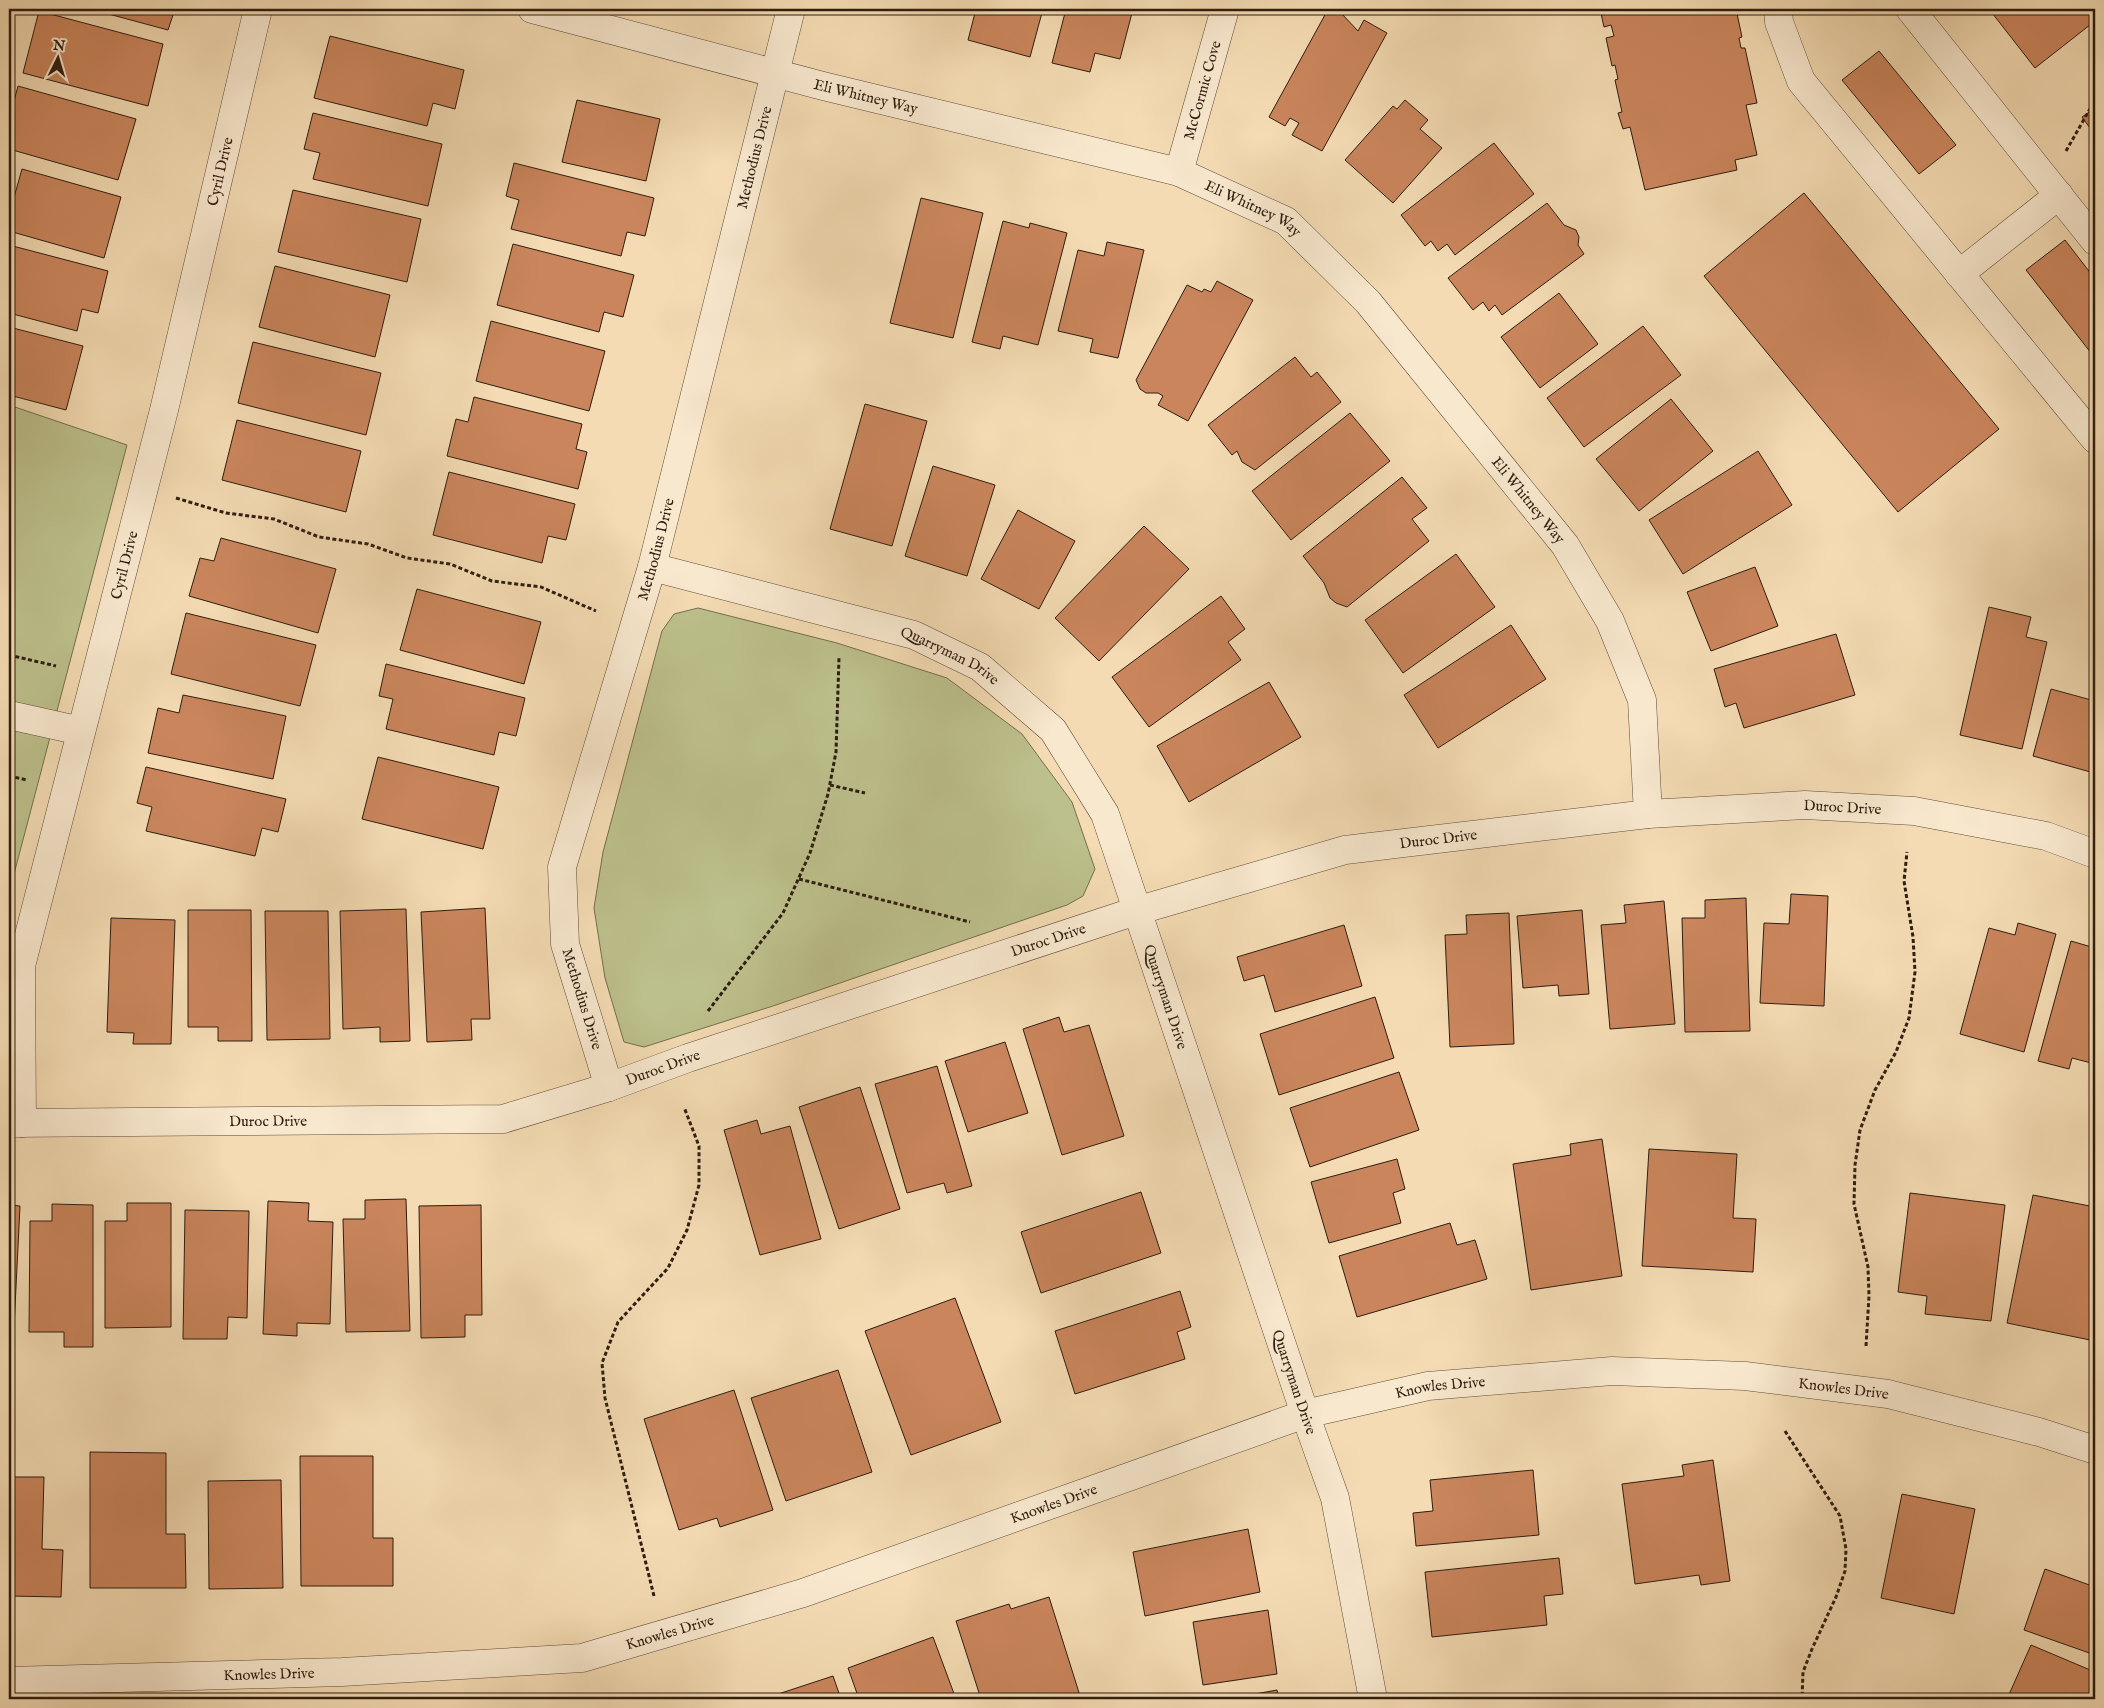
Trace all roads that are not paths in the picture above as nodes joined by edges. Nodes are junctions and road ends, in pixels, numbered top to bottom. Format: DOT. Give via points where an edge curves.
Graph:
graph roads {
  1 [pos="258,9"];
  2 [pos="532,9"];
  3 [pos="791,9"];
  4 [pos="1225,9"];
  5 [pos="1778,9"];
  6 [pos="1910,9"];
  7 [pos="775,73"];
  8 [pos="1179,172"];
  9 [pos="2054,189"];
  10 [pos="2095,241"];
  11 [pos="1959,274"];
  12 [pos="2095,439"];
  13 [pos="652,567"];
  14 [pos="9,715"];
  15 [pos="81,732"];
  16 [pos="1648,814"];
  17 [pos="2095,854"];
  18 [pos="1136,910"];
  19 [pos="610,1087"];
  20 [pos="15,1123"];
  21 [pos="1305,1414"];
  22 [pos="2095,1450"];
  23 [pos="19,1687"];
  24 [pos="1373,1699"];
  1 -- 15 [label="street, Cyril Drive" via="164,410"];
  2 -- 7 [label="street, Eli Whitney Way"];
  3 -- 7 [label="street, Methodius Drive"];
  4 -- 8 [label="street, McCormic Cove"];
  5 -- 11 [label="street" via="1779,22 1801,81"];
  6 -- 9 [label="street"];
  7 -- 8 [label="street, Eli Whitney Way"];
  7 -- 13 [label="street, Methodius Drive"];
  8 -- 16 [label="street, Eli Whitney Way" via="1286,221 1368,302 1565,545 1610,621 1642,700"];
  9 -- 10 [label="street"];
  9 -- 11 [label="street"];
  11 -- 12 [label="street"];
  13 -- 18 [label="street, Quarryman Drive" via="914,635 980,667 1053,730 1105,814"];
  13 -- 19 [label="street, Methodius Drive" via="562,867 564,944"];
  14 -- 15 [label="street"];
  15 -- 20 [label="street, Cyril Drive" via="21,966"];
  16 -- 17 [label="street, Duroc Drive" via="1805,804 1914,811 2046,836"];
  16 -- 18 [label="street, Duroc Drive" via="1345,850"];
  18 -- 19 [label="street, Duroc Drive" via="688,1058"];
  18 -- 21 [label="street, Quarryman Drive"];
  19 -- 20 [label="street, Duroc Drive" via="503,1119"];
  21 -- 22 [label="street, Knowles Drive" via="1428,1386 1612,1371 1745,1376 1888,1394 2039,1432"];
  21 -- 23 [label="street, Knowles Drive" via="803,1593 582,1658"];
  21 -- 24 [label="street, Quarryman Drive" via="1335,1498"];
}
